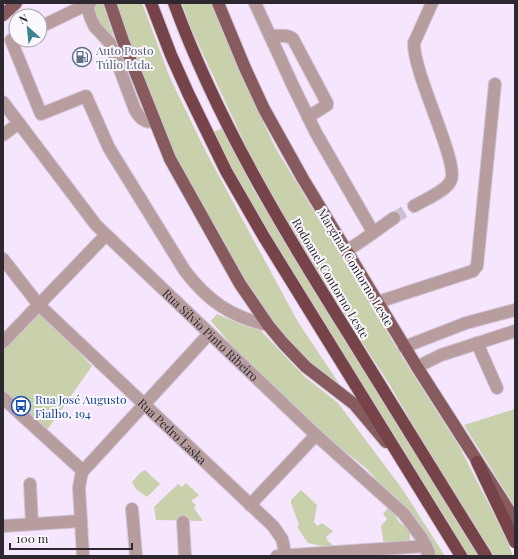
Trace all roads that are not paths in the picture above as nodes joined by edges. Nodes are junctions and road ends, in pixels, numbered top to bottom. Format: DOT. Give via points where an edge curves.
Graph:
graph roads {
  1 [pos="16,3"];
  2 [pos="110,3"];
  3 [pos="151,3"];
  4 [pos="174,3"];
  5 [pos="218,3"];
  6 [pos="255,3"];
  7 [pos="432,3"];
  8 [pos="89,4"];
  9 [pos="3,15"];
  10 [pos="48,23"];
  11 [pos="270,36"];
  12 [pos="14,48"];
  13 [pos="495,84"];
  14 [pos="3,102"];
  15 [pos="308,117"];
  16 [pos="155,122"];
  17 [pos="19,123"];
  18 [pos="3,135"];
  19 [pos="414,206"];
  20 [pos="394,218"];
  21 [pos="373,232"];
  22 [pos="106,235"];
  23 [pos="346,251"];
  24 [pos="3,258"];
  25 [pos="378,302"];
  26 [pos="38,305"];
  27 [pos="515,310"];
  28 [pos="268,325"];
  29 [pos="515,331"];
  30 [pos="209,334"];
  31 [pos="3,342"];
  32 [pos="477,343"];
  33 [pos="404,347"];
  34 [pos="416,367"];
  35 [pos="497,388"];
  36 [pos="3,398"];
  37 [pos="144,405"];
  38 [pos="316,435"];
  39 [pos="398,455"];
  40 [pos="477,462"];
  41 [pos="84,471"];
  42 [pos="30,484"];
  43 [pos="250,505"];
  44 [pos="132,509"];
  45 [pos="515,520"];
  46 [pos="81,521"];
  47 [pos="183,522"];
  48 [pos="32,524"];
  49 [pos="3,526"];
  50 [pos="515,542"];
  51 [pos="368,553"];
  52 [pos="428,553"];
  53 [pos="83,556"];
  54 [pos="136,556"];
  55 [pos="185,556"];
  56 [pos="283,556"];
  57 [pos="460,556"];
  58 [pos="486,556"];
  1 -- 9 [label="main road"];
  2 -- 16 [label="main road"];
  3 -- 39 [label="highway" via="205,131 226,171"];
  4 -- 58 [label="highway, Rodoanel Contorno Leste" via="210,89 272,208"];
  5 -- 23 [label="main road, Marginal Contorno Leste" via="245,68 280,140"];
  6 -- 11 [label="street"];
  7 -- 19 [label="street" via="414,43 414,49 448,154 452,180 446,188"];
  8 -- 10 [label="street"];
  8 -- 16 [label="street" via="91,19 110,44 135,110 147,122"];
  11 -- 15 [label="street"];
  11 -- 15 [label="street" via="293,39 327,103"];
  12 -- 28 [label="street" via="41,114 86,96 109,148 198,288 240,318"];
  13 -- 25 [label="street" via="477,266 473,271"];
  14 -- 17 [label="street, Rua Sílvio Pinto Ribeiro"];
  15 -- 21 [label="street"];
  16 -- 28 [label="main road" via="170,159 207,226 240,284"];
  17 -- 18 [label="street"];
  17 -- 22 [label="street, Rua Sílvio Pinto Ribeiro" via="88,216"];
  20 -- 21 [label="street"];
  21 -- 23 [label="street"];
  22 -- 26 [label="street"];
  22 -- 30 [label="street, Rua Sílvio Pinto Ribeiro"];
  23 -- 25 [label="main road, Marginal Contorno Leste"];
  24 -- 26 [label="street, Rua Pedro Laska"];
  25 -- 33 [label="main road, Marginal Contorno Leste"];
  26 -- 31 [label="street"];
  26 -- 37 [label="street, Rua Pedro Laska"];
  27 -- 33 [label="street" via="466,323"];
  28 -- 39 [label="main road" via="306,367 354,404"];
  29 -- 32 [label="street"];
  30 -- 37 [label="street"];
  30 -- 38 [label="street, Rua Sílvio Pinto Ribeiro"];
  32 -- 34 [label="street" via="440,355"];
  32 -- 35 [label="street"];
  33 -- 34 [label="main road, Marginal Contorno Leste"];
  34 -- 40 [label="main road, Marginal Contorno Leste"];
  36 -- 41 [label="street"];
  37 -- 41 [label="street"];
  37 -- 43 [label="street, Rua Pedro Laska"];
  38 -- 43 [label="street"];
  38 -- 52 [label="street, Rua Sílvio Pinto Ribeiro" via="404,514 413,524"];
  39 -- 57 [label="highway"];
  40 -- 45 [label="main road, Marginal Contorno Leste"];
  40 -- 50 [label="highway"];
  41 -- 46 [label="street" via="80,476 78,488"];
  42 -- 48 [label="street"];
  43 -- 56 [label="street, Rua Pedro Laska" via="278,532 285,546"];
  44 -- 54 [label="street"];
  46 -- 48 [label="street"];
  46 -- 53 [label="street"];
  47 -- 55 [label="street"];
  48 -- 49 [label="street"];
  51 -- 52 [label="street"];
  51 -- 56 [label="street"];
}
